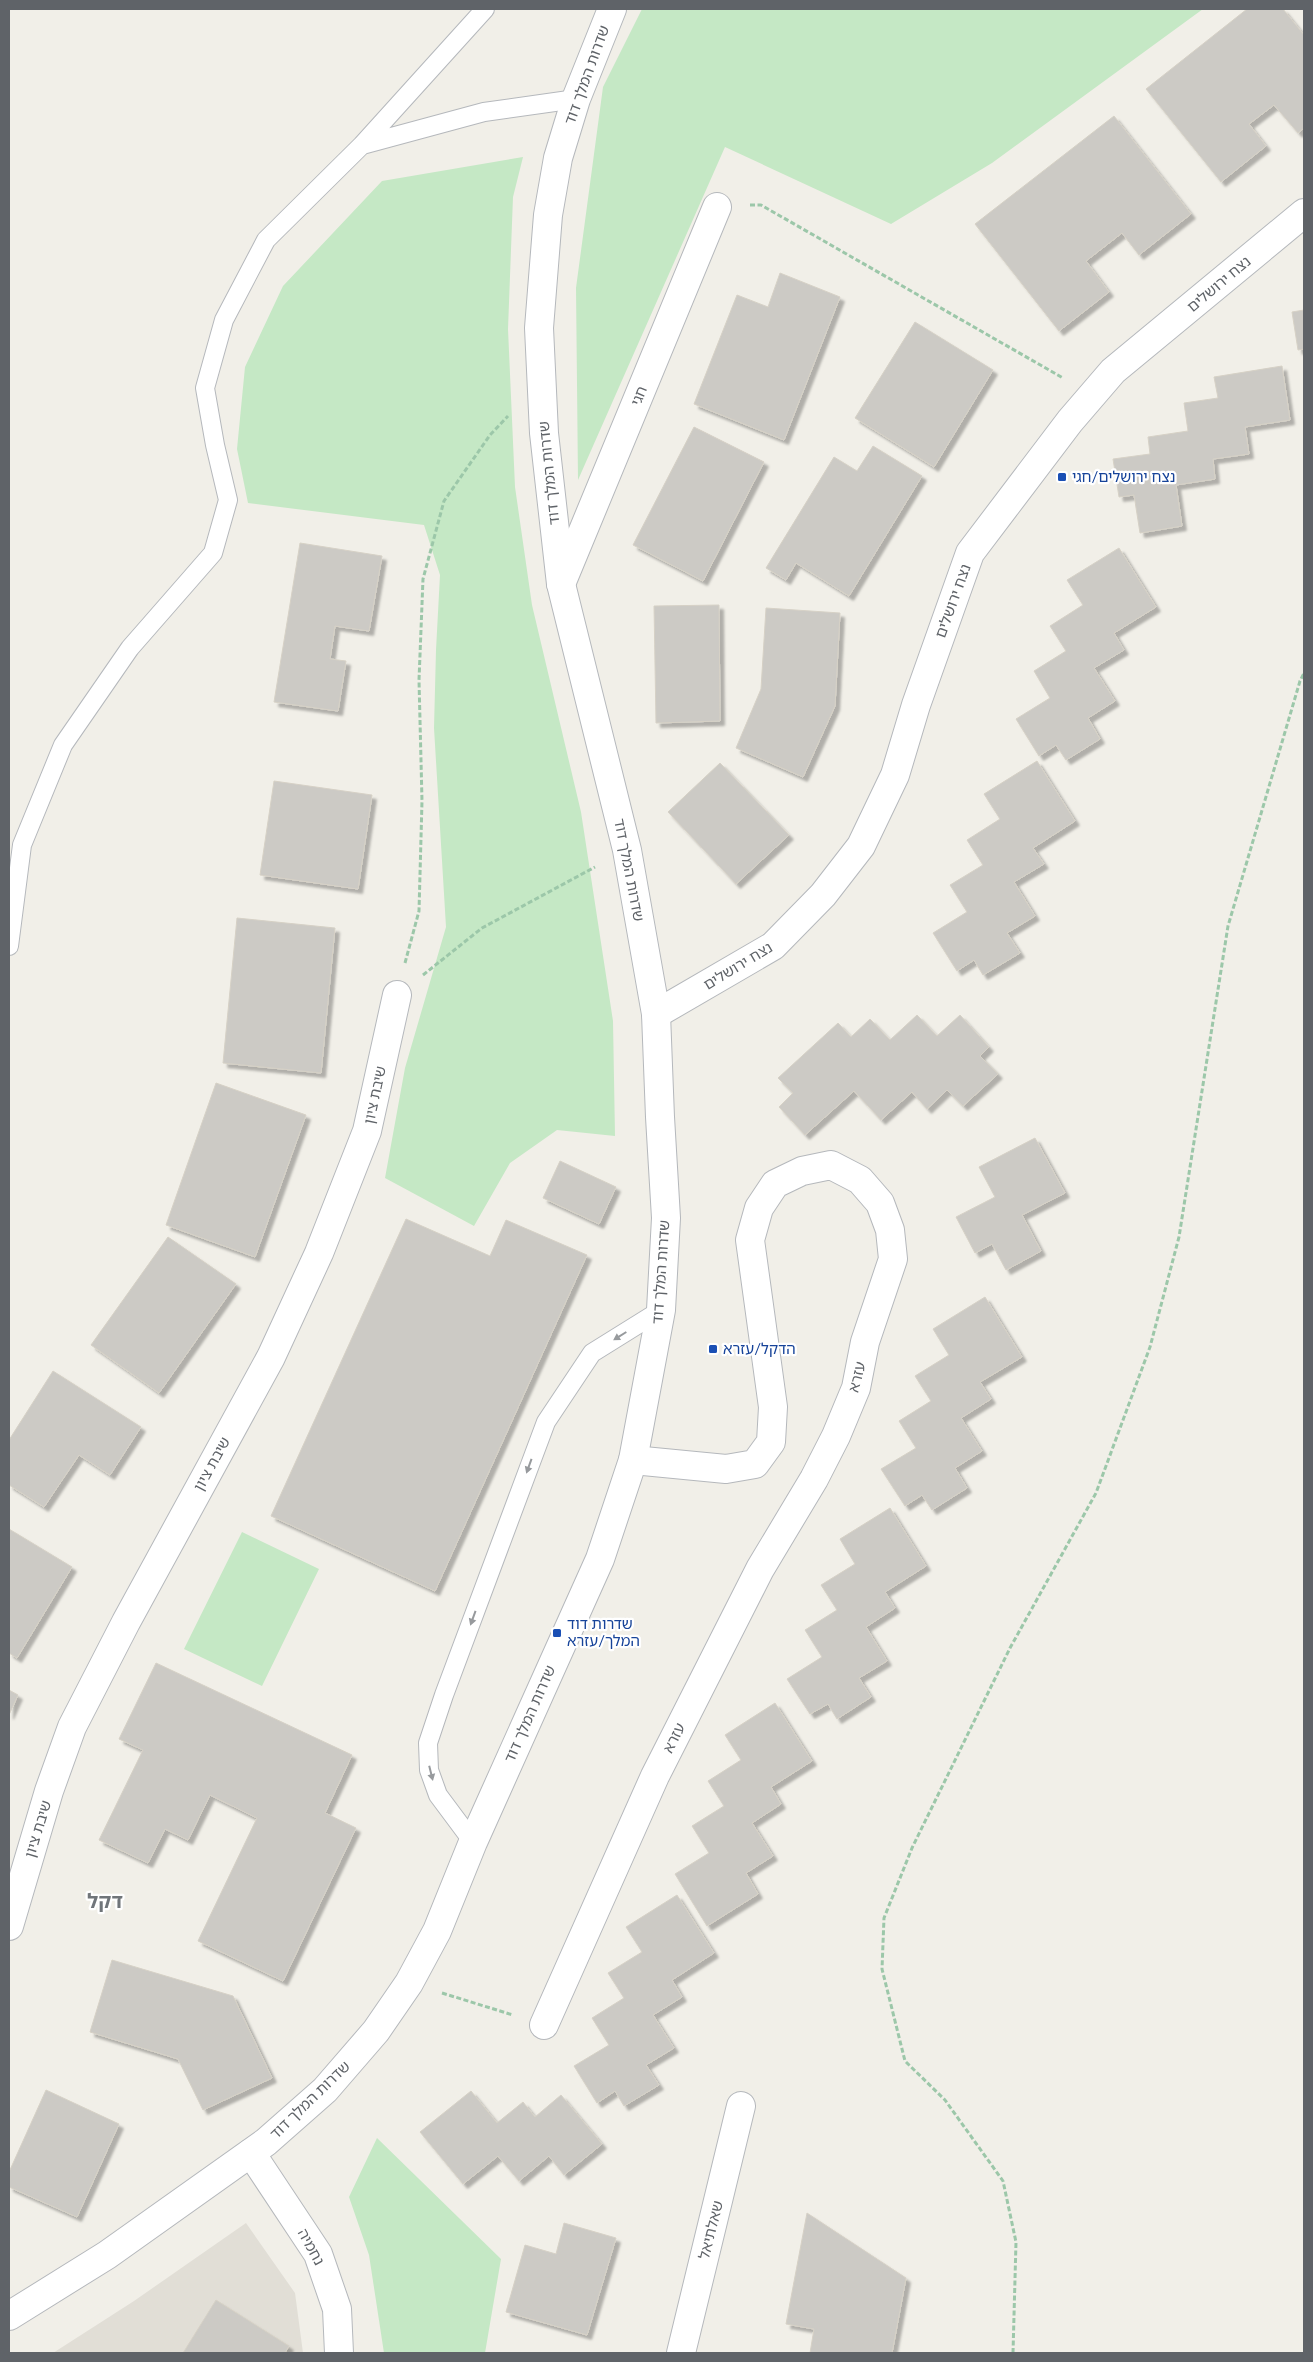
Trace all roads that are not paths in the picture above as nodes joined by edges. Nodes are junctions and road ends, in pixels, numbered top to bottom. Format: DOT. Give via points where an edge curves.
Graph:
graph roads {
  1 [pos="486,9"];
  2 [pos="612,9"];
  3 [pos="576,99"];
  4 [pos="362,145"];
  5 [pos="717,207"];
  6 [pos="1304,214"];
  7 [pos="561,584"];
  8 [pos="9,946"];
  9 [pos="397,995"];
  10 [pos="656,1014"];
  11 [pos="661,1310"];
  12 [pos="633,1460"];
  13 [pos="473,1842"];
  14 [pos="9,1926"];
  15 [pos="544,2025"];
  16 [pos="741,2106"];
  17 [pos="251,2153"];
  18 [pos="9,2316"];
  19 [pos="339,2353"];
  20 [pos="681,2353"];
  1 -- 4 [label="lane"];
  2 -- 3 [label="street, שדרות המלך דוד"];
  3 -- 4 [label="lane" via="484,112"];
  3 -- 7 [label="street, שדרות המלך דוד" via="558,158 548,215 539,328 544,433"];
  4 -- 8 [label="lane" via="266,240 224,320 206,388 228,500 213,553 130,648 63,744 22,844"];
  5 -- 7 [label="street, חגי"];
  6 -- 10 [label="street, נצח ירושלים" via="1113,371 1070,421 970,553 894,775 861,846 822,895 773,946"];
  7 -- 10 [label="street, שדרות המלך דוד" via="627,850"];
  9 -- 14 [label="street, שיבת ציון" via="367,1131 319,1253 271,1357 126,1622 72,1728 49,1791"];
  10 -- 11 [label="street, שדרות המלך דוד" via="666,1218"];
  11 -- 12 [label="street, שדרות המלך דוד"];
  11 -- 13 [label="lane, one-way" via="592,1353 546,1422 444,1695 428,1742 429,1770 438,1795"];
  12 -- 13 [label="street, שדרות המלך דוד" via="600,1559"];
  12 -- 15 [label="street, עזרא" via="726,1470 755,1464 772,1442 774,1407 750,1240 759,1208 775,1184 802,1171 831,1165 860,1180 880,1203 890,1230 893,1259 865,1342 856,1388 814,1479 760,1569 654,1776"];
  13 -- 17 [label="street, שדרות המלך דוד" via="437,1932 409,1983 376,2031 338,2076"];
  16 -- 20 [label="street, שאלתיאל"];
  17 -- 18 [label="street, שדרות המלך דוד" via="107,2256"];
  17 -- 19 [label="street, נחמיה" via="318,2254 337,2309"];
}
